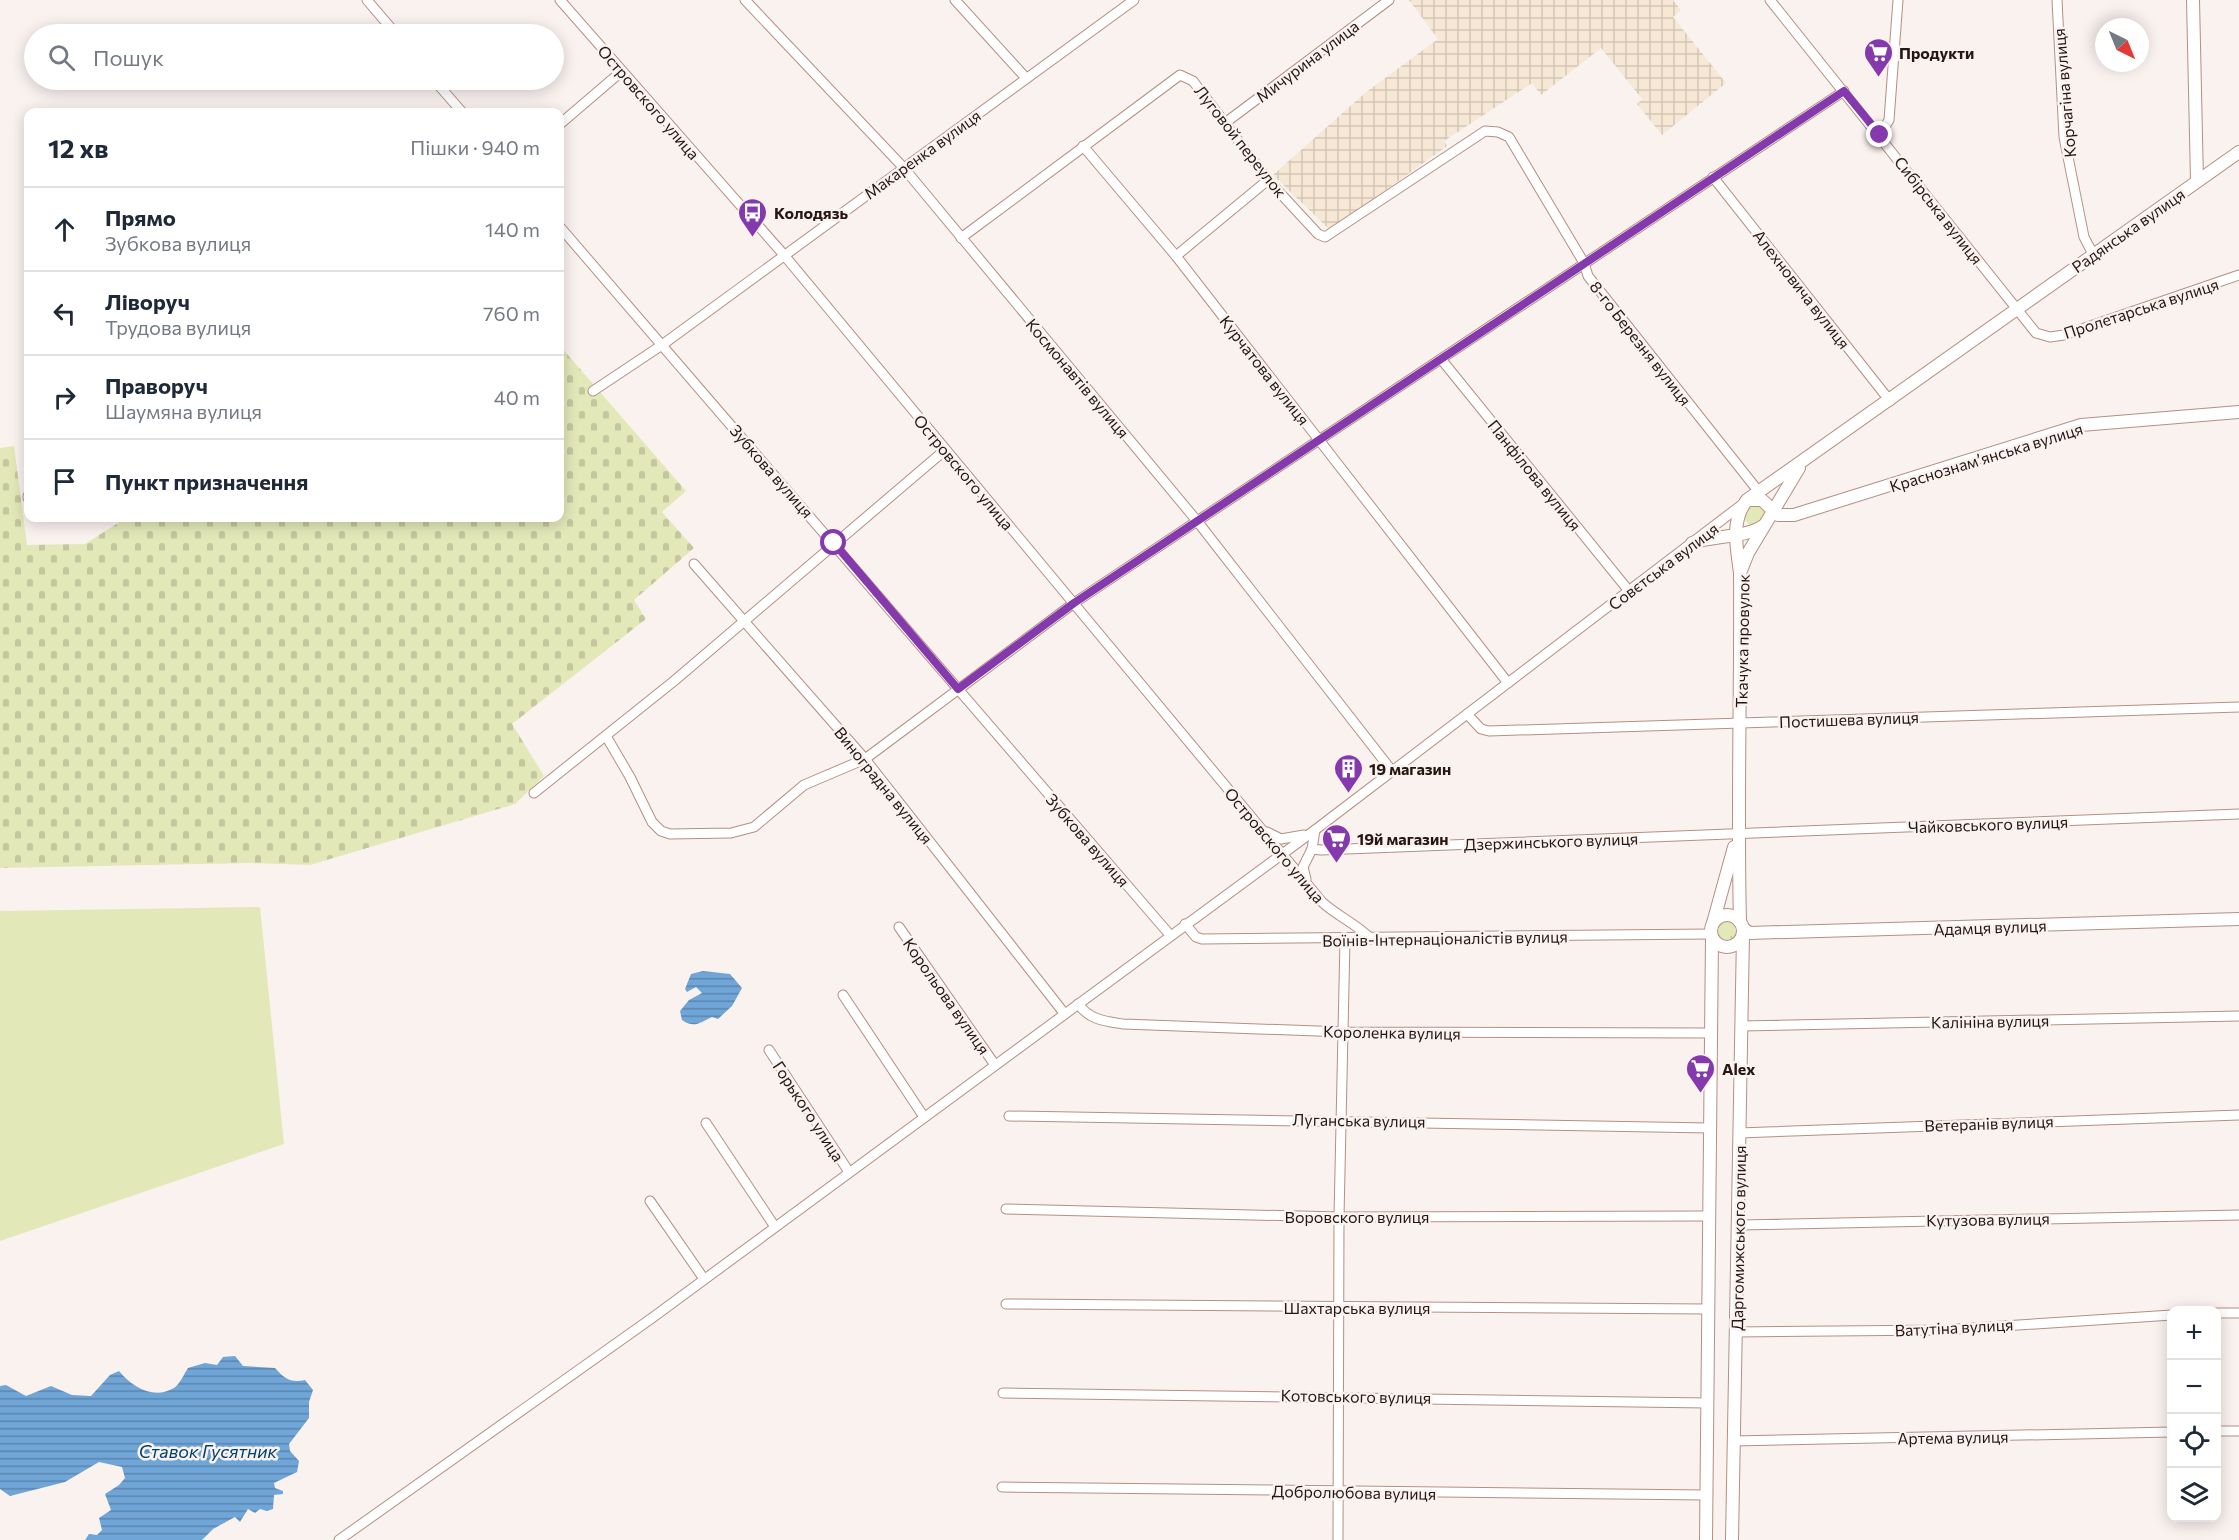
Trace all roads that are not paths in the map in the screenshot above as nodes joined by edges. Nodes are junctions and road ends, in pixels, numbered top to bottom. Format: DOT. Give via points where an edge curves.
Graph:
graph roads {
  1 [pos="367,0"];
  2 [pos="560,0"];
  3 [pos="745,0"];
  4 [pos="955,0"];
  5 [pos="1134,0"];
  6 [pos="1389,0"];
  7 [pos="1770,0"];
  8 [pos="1898,0"];
  9 [pos="2057,0"];
  10 [pos="2193,0"];
  11 [pos="387,24"];
  12 [pos="622,71"];
  13 [pos="1026,78"];
  14 [pos="443,90"];
  15 [pos="1844,91"];
  16 [pos="458,108"];
  17 [pos="564,121"];
  18 [pos="1225,123"];
  19 [pos="1880,135"];
  20 [pos="1083,146"];
  21 [pos="2239,152"];
  22 [pos="903,167"];
  23 [pos="1713,177"];
  24 [pos="1268,180"];
  25 [pos="2198,181"];
  26 [pos="1402,187"];
  27 [pos="564,232"];
  28 [pos="961,238"];
  29 [pos="2093,254"];
  30 [pos="784,255"];
  31 [pos="1176,256"];
  32 [pos="1584,263"];
  33 [pos="2239,275"];
  34 [pos="2017,310"];
  35 [pos="662,345"];
  36 [pos="1442,359"];
  37 [pos="593,391"];
  38 [pos="1890,401"];
  39 [pos="2239,412"];
  40 [pos="1320,440"];
  41 [pos="945,450"];
  42 [pos="1802,463"];
  43 [pos="1759,492"];
  44 [pos="1747,500"];
  45 [pos="1773,512"];
  46 [pos="1197,521"];
  47 [pos="1765,526"];
  48 [pos="1736,534"];
  49 [pos="834,543"];
  50 [pos="1692,543"];
  51 [pos="694,564"];
  52 [pos="1740,573"];
  53 [pos="1629,591"];
  54 [pos="1074,603"];
  55 [pos="745,621"];
  56 [pos="1508,683"];
  57 [pos="958,689"];
  58 [pos="2239,707"];
  59 [pos="1467,714"];
  60 [pos="1741,722"];
  61 [pos="606,736"];
  62 [pos="866,759"];
  63 [pos="1392,771"];
  64 [pos="534,793"];
  65 [pos="2239,814"];
  66 [pos="1257,824"];
  67 [pos="1315,830"];
  68 [pos="1738,834"];
  69 [pos="1312,849"];
  70 [pos="1281,854"];
  71 [pos="1307,885"];
  72 [pos="2239,919"];
  73 [pos="1185,924"];
  74 [pos="899,927"];
  75 [pos="1742,928"];
  76 [pos="1711,931"];
  77 [pos="1170,935"];
  78 [pos="1345,939"];
  79 [pos="1371,939"];
  80 [pos="843,995"];
  81 [pos="1078,1004"];
  82 [pos="1065,1013"];
  83 [pos="2239,1016"];
  84 [pos="1741,1026"];
  85 [pos="1344,1032"];
  86 [pos="1712,1033"];
  87 [pos="770,1050"];
  88 [pos="995,1065"];
  89 [pos="2239,1115"];
  90 [pos="1009,1116"];
  91 [pos="924,1117"];
  92 [pos="1341,1119"];
  93 [pos="706,1124"];
  94 [pos="1710,1128"];
  95 [pos="1739,1133"];
  96 [pos="849,1172"];
  97 [pos="650,1201"];
  98 [pos="1006,1209"];
  99 [pos="2239,1215"];
  100 [pos="1707,1216"];
  101 [pos="1339,1217"];
  102 [pos="1737,1225"];
  103 [pos="775,1227"];
  104 [pos="704,1279"];
  105 [pos="1006,1304"];
  106 [pos="1339,1308"];
  107 [pos="1707,1309"];
  108 [pos="2221,1313"];
  109 [pos="2239,1313"];
  110 [pos="2167,1315"];
  111 [pos="1736,1332"];
  112 [pos="1003,1393"];
  113 [pos="1338,1396"];
  114 [pos="1708,1403"];
  115 [pos="2221,1431"];
  116 [pos="2239,1431"];
  117 [pos="2167,1432"];
  118 [pos="1734,1441"];
  119 [pos="1002,1487"];
  120 [pos="1336,1492"];
  121 [pos="1706,1495"];
  122 [pos="339,1540"];
  123 [pos="1338,1540"];
  124 [pos="1706,1540"];
  125 [pos="1732,1540"];
  1 -- 11 [label="street"];
  2 -- 12 [label="street, Островского улица"];
  3 -- 22 [label="street, Космонавтів вулиця"];
  4 -- 13 [label="street"];
  5 -- 13 [label="street, Макаренка вулиця"];
  6 -- 18 [label="street, Мичурина улица"];
  7 -- 15 [label="street, Сибірська вулиця"];
  8 -- 19 [label="street" via="1889,120"];
  9 -- 29 [label="street, Корчагіна вулиця" via="2064,137 2084,237"];
  10 -- 25 [label="street"];
  12 -- 17 [label="street"];
  12 -- 30 [label="street, Островского улица"];
  13 -- 22 [label="street, Макаренка вулиця"];
  14 -- 16 [label="street"];
  15 -- 19 [label="street, Сибірська вулиця"];
  15 -- 23 [label="street"];
  18 -- 20 [label="street, Луговой переулок" via="1193,81 1180,75"];
  18 -- 24 [label="street, Луговой переулок"];
  19 -- 34 [label="street, Сибірська вулиця"];
  20 -- 28 [label="street, Луговой переулок"];
  20 -- 31 [label="street, Курчатова вулиця"];
  21 -- 25 [label="street, Радянська вулиця"];
  22 -- 28 [label="street, Космонавтів вулиця"];
  22 -- 30 [label="street, Макаренка вулиця"];
  23 -- 32 [label="street"];
  23 -- 38 [label="street, Алехновича вулиця"];
  24 -- 26 [label="street, Луговой переулок" via="1325,237"];
  24 -- 31 [label="street"];
  25 -- 29 [label="street, Радянська вулиця"];
  26 -- 32 [label="street, 8-го Березня вулиця" via="1485,131 1498,132 1509,137"];
  27 -- 35 [label="street, Зубкова вулиця"];
  28 -- 46 [label="street, Космонавтів вулиця"];
  29 -- 34 [label="street, Радянська вулиця"];
  30 -- 35 [label="street, Макаренка вулиця"];
  30 -- 41 [label="street, Островского улица"];
  31 -- 40 [label="street, Курчатова вулиця"];
  32 -- 36 [label="street"];
  32 -- 43 [label="street, 8-го Березня вулиця" via="1588,276"];
  33 -- 34 [label="street, Пролетарська вулиця" via="2064,335 2036,333"];
  34 -- 38 [label="street, Совєтська вулиця"];
  35 -- 37 [label="street, Макаренка вулиця"];
  35 -- 49 [label="street, Зубкова вулиця"];
  36 -- 40 [label="street"];
  36 -- 53 [label="street, Панфілова вулиця"];
  38 -- 42 [label="street, Совєтська вулиця"];
  39 -- 45 [label="street, Краснознамʼянська вулиця" via="2081,425 1818,510 1783,516"];
  40 -- 46 [label="street"];
  40 -- 56 [label="street, Курчатова вулиця"];
  41 -- 49 [label="street"];
  41 -- 54 [label="street, Островского улица"];
  42 -- 43 [label="street, Совєтська вулиця"];
  42 -- 45 [label="street, Ткачука провулок"];
  43 -- 44 [label="street, Совєтська вулиця"];
  44 -- 45 [label="street" via="1762,500"];
  44 -- 48 [label="street" via="1738,515"];
  44 -- 50 [label="street, Совєтська вулиця"];
  45 -- 47 [label="street, Ткачука провулок"];
  46 -- 54 [label="street"];
  46 -- 63 [label="street, Космонавтів вулиця"];
  47 -- 48 [label="street"];
  47 -- 52 [label="street, Ткачука провулок"];
  48 -- 50 [label="street"];
  48 -- 52 [label="street"];
  49 -- 55 [label="street"];
  49 -- 57 [label="street, Зубкова вулиця"];
  50 -- 53 [label="street, Совєтська вулиця"];
  51 -- 55 [label="street, Виноградна вулиця"];
  52 -- 60 [label="street, Ткачука провулок"];
  53 -- 56 [label="street, Совєтська вулиця"];
  54 -- 57 [label="street"];
  54 -- 66 [label="street, Островского улица"];
  55 -- 61 [label="street"];
  55 -- 62 [label="street, Виноградна вулиця"];
  56 -- 59 [label="street, Совєтська вулиця"];
  57 -- 62 [label="street"];
  57 -- 77 [label="street, Зубкова вулиця"];
  58 -- 60 [label="street, Постишева вулиця"];
  59 -- 60 [label="street, Постишева вулиця" via="1474,724 1489,731"];
  59 -- 63 [label="street, Совєтська вулиця"];
  60 -- 68 [label="street, Ткачука провулок"];
  61 -- 62 [label="street" via="652,822 670,834 731,833 754,827 804,785"];
  61 -- 64 [label="street"];
  62 -- 82 [label="street, Виноградна вулиця"];
  63 -- 67 [label="street, Совєтська вулиця"];
  65 -- 68 [label="street, Чайковського вулиця"];
  66 -- 67 [label="street" via="1281,839"];
  66 -- 70 [label="street, Островского улица"];
  67 -- 69 [label="street"];
  67 -- 70 [label="street, Совєтська вулиця"];
  68 -- 69 [label="street, Дзержинського вулиця"];
  68 -- 75 [label="street, Даргомижського вулиця"];
  68 -- 76 [label="street, Даргомижського вулиця"];
  69 -- 71 [label="street" via="1303,867"];
  70 -- 71 [label="street, Островского улица"];
  70 -- 73 [label="street, Совєтська вулиця"];
  71 -- 79 [label="street, Островского улица" via="1337,916"];
  72 -- 75 [label="street, Адамця вулиця" via="1749,933"];
  73 -- 77 [label="street, Совєтська вулиця"];
  73 -- 78 [label="street, Воїнів-Інтернаціоналістів вулиця" via="1202,939"];
  74 -- 88 [label="street, Корольова вулиця"];
  75 -- 76 [label="street" via="1726,915"];
  75 -- 76 [label="street" via="1737,944 1728,948 1718,946"];
  75 -- 84 [label="street, Даргомижського вулиця"];
  76 -- 79 [label="street, Воїнів-Інтернаціоналістів вулиця"];
  76 -- 86 [label="street, Даргомижського вулиця"];
  77 -- 81 [label="street, Совєтська вулиця"];
  78 -- 79 [label="street, Воїнів-Інтернаціоналістів вулиця"];
  78 -- 85 [label="street"];
  80 -- 91 [label="street"];
  81 -- 82 [label="street, Совєтська вулиця"];
  81 -- 85 [label="street, Короленка вулиця" via="1084,1013 1097,1020 1123,1024"];
  82 -- 88 [label="street, Совєтська вулиця"];
  83 -- 84 [label="street, Калініна вулиця"];
  84 -- 95 [label="street, Даргомижського вулиця"];
  85 -- 86 [label="street, Короленка вулиця"];
  85 -- 92 [label="street"];
  86 -- 94 [label="street, Даргомижського вулиця"];
  87 -- 96 [label="street, Горького улица"];
  88 -- 91 [label="street, Совєтська вулиця"];
  89 -- 95 [label="street, Ветеранів вулиця"];
  90 -- 92 [label="street, Луганська вулиця"];
  91 -- 96 [label="street, Совєтська вулиця"];
  92 -- 94 [label="street, Луганська вулиця"];
  92 -- 101 [label="street"];
  93 -- 103 [label="street"];
  94 -- 100 [label="street, Даргомижського вулиця"];
  95 -- 102 [label="street, Даргомижського вулиця"];
  96 -- 103 [label="street, Совєтська вулиця"];
  97 -- 104 [label="street"];
  98 -- 101 [label="street, Воровского вулиця"];
  99 -- 102 [label="street, Кутузова вулиця"];
  100 -- 101 [label="street, Воровского вулиця"];
  100 -- 107 [label="street, Даргомижського вулиця"];
  101 -- 106 [label="street"];
  102 -- 111 [label="street, Даргомижського вулиця"];
  103 -- 104 [label="street, Совєтська вулиця"];
  104 -- 122 [label="street, Совєтська вулиця"];
  105 -- 106 [label="street, Шахтарська вулиця"];
  106 -- 107 [label="street, Шахтарська вулиця"];
  106 -- 113 [label="street"];
  107 -- 114 [label="street, Даргомижського вулиця"];
  108 -- 109 [label="street"];
  110 -- 111 [label="street, Ватутіна вулиця" via="1942,1330"];
  111 -- 118 [label="street, Даргомижського вулиця"];
  112 -- 113 [label="street, Котовського вулиця"];
  113 -- 114 [label="street, Котовського вулиця"];
  113 -- 120 [label="street"];
  114 -- 121 [label="street, Даргомижського вулиця"];
  115 -- 116 [label="street"];
  117 -- 118 [label="street, Артема вулиця"];
  118 -- 125 [label="street, Даргомижського вулиця"];
  119 -- 120 [label="street, Добролюбова вулиця"];
  120 -- 121 [label="street, Добролюбова вулиця"];
  120 -- 123 [label="street"];
  121 -- 124 [label="street, Даргомижського вулиця"];
}
